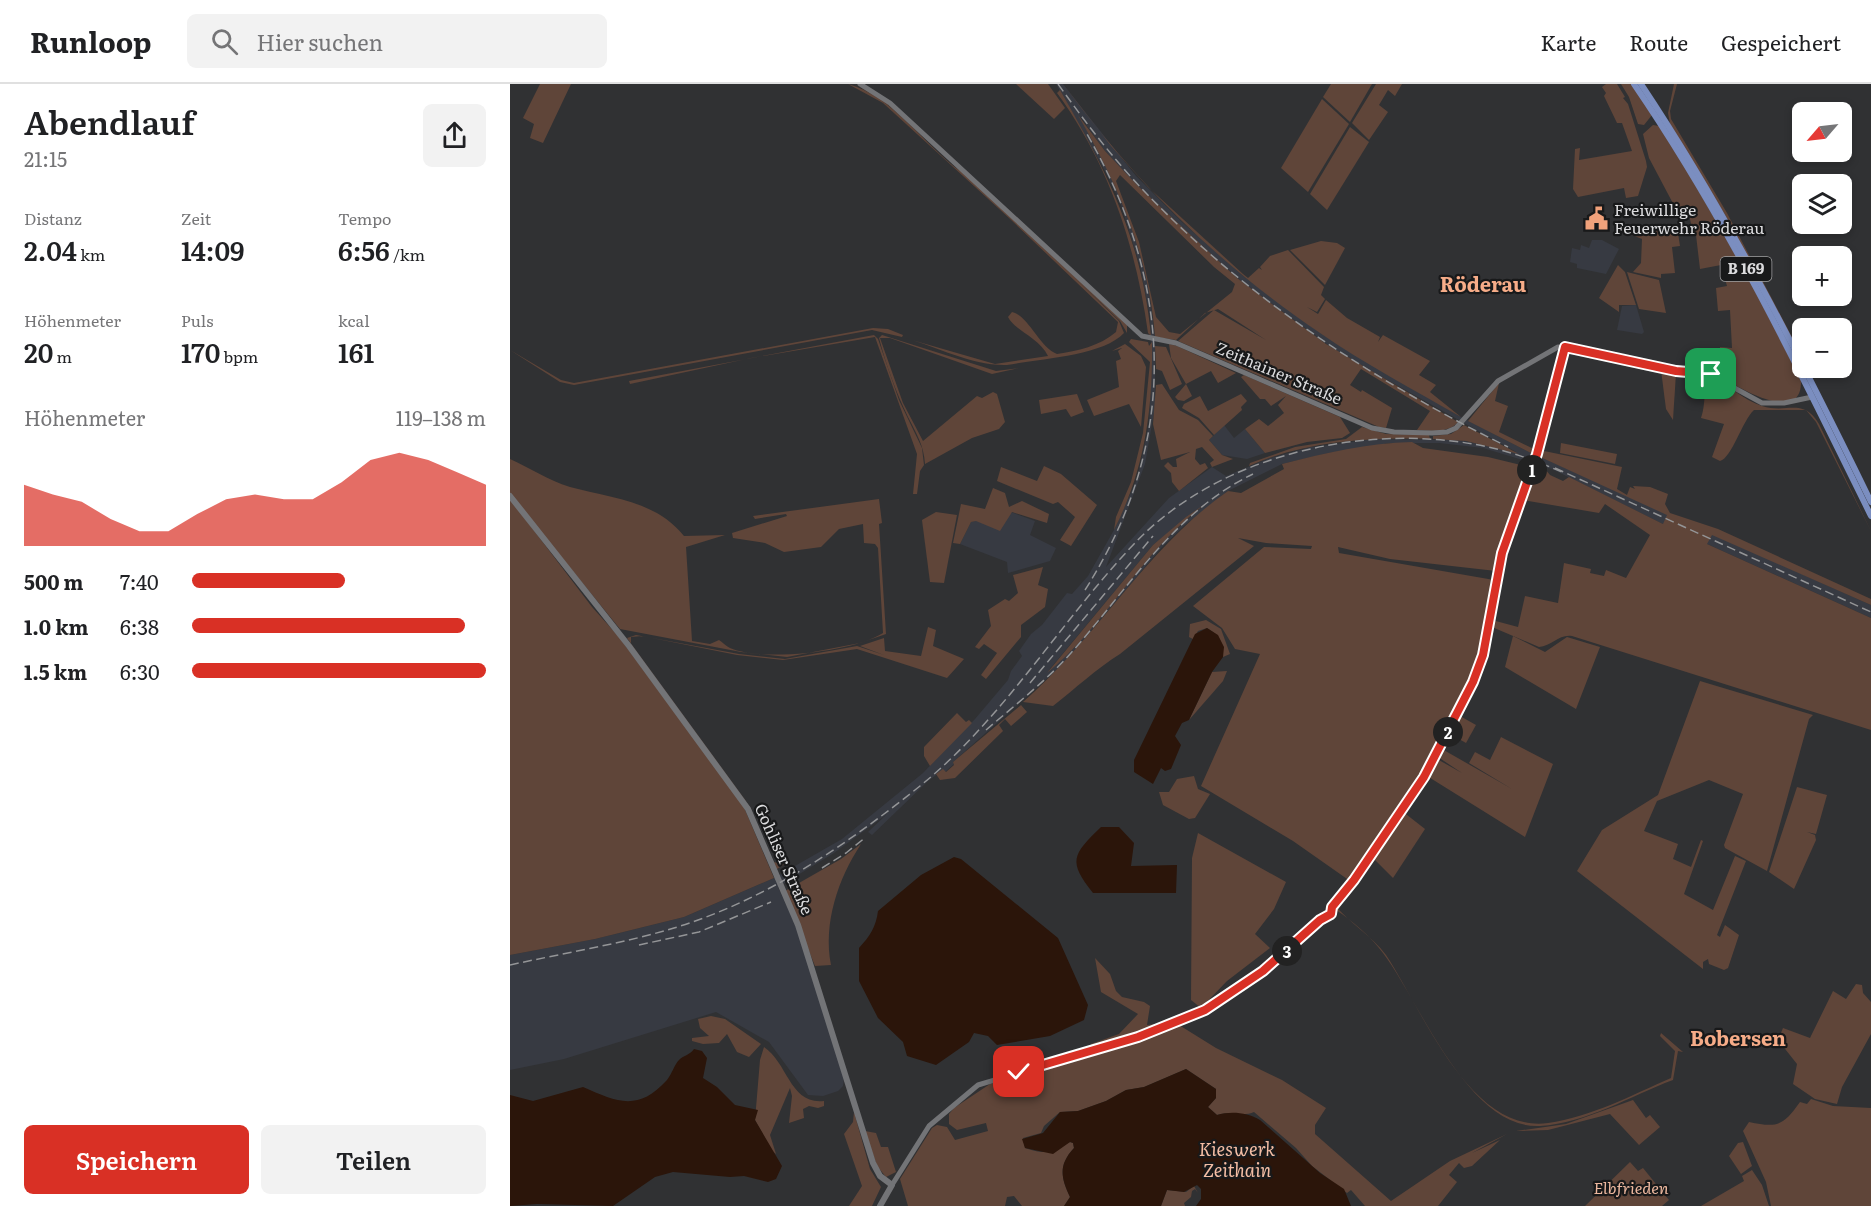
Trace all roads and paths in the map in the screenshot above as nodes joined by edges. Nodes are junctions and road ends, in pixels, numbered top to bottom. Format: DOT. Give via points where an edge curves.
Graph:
graph roads {
  1 [pos="860,84"];
  2 [pos="1634,84"];
  3 [pos="1641,84"];
  4 [pos="1565,347"];
  5 [pos="1812,397"];
  6 [pos="1820,402"];
  7 [pos="510,496"];
  8 [pos="1871,502"];
  9 [pos="1871,516"];
  10 [pos="892,1185"];
  11 [pos="880,1206"];
  1 -- 4 [label="street, Zeithainer Straße" via="878,93 1142,336 1176,343 1372,428 1386,432 1451,431 1498,381 1547,352"];
  2 -- 5 [label="main road, B 169" via="1674,143 1736,250"];
  3 -- 6 [label="main road, B 169" via="1728,224"];
  4 -- 5 [label="street" via="1676,371 1707,373 1762,403 1790,403"];
  4 -- 10 [label="street" via="1537,454 1502,553 1481,662 1473,682 1424,777 1332,907 1331,914 1263,971 1205,1010 978,1085 929,1126"];
  5 -- 6 [label="main road"];
  5 -- 9 [label="main road, B 169"];
  6 -- 8 [label="main road, B 169"];
  7 -- 10 [label="main road, Gohliser Straße" via="629,646 748,809 798,925 873,1163 880,1176"];
  10 -- 11 [label="main road"];
}
